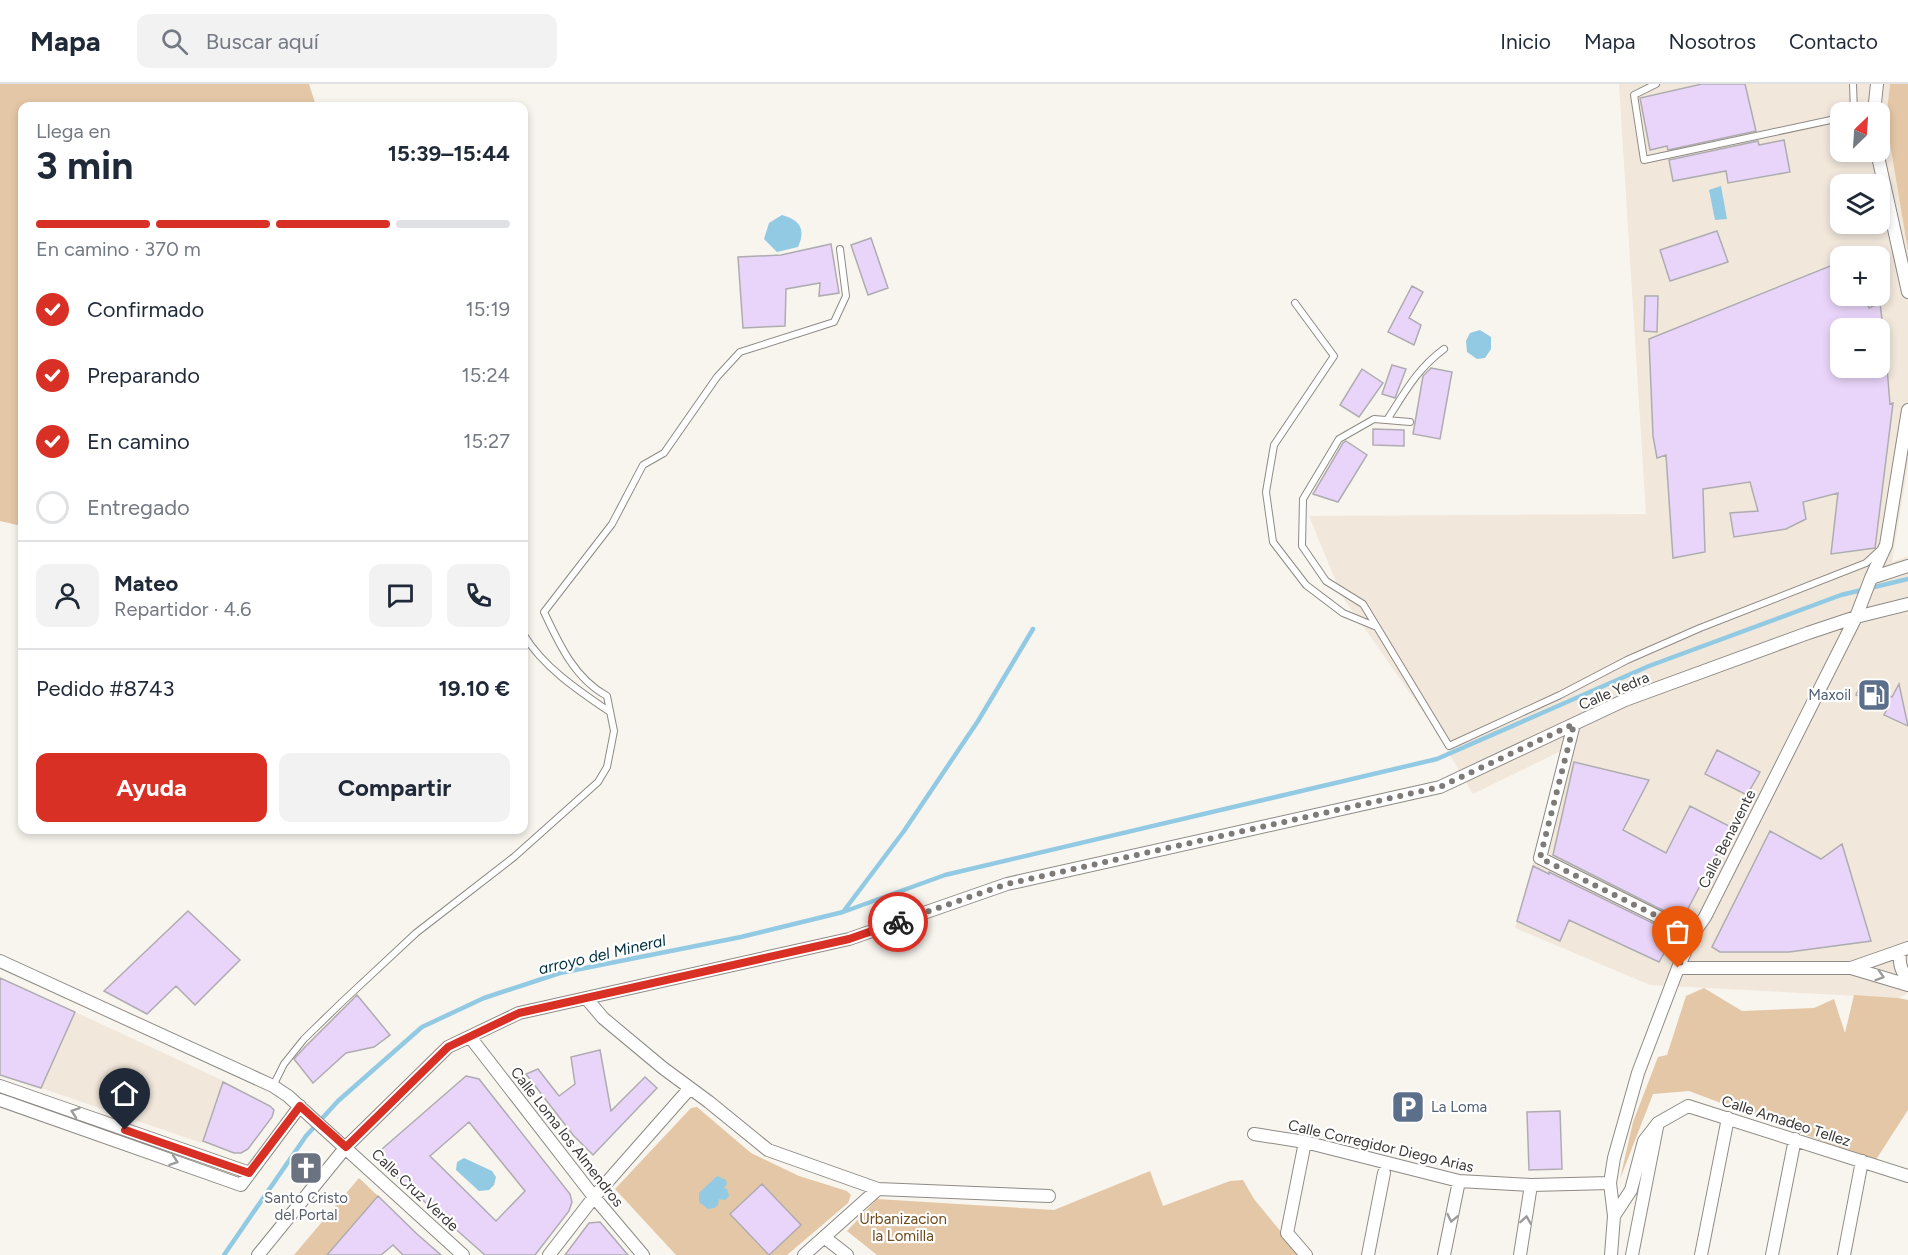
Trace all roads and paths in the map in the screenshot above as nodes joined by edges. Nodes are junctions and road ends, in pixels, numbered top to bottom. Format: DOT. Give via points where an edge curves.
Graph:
graph roads {
  1 [pos="1656,84"];
  2 [pos="1853,84"];
  3 [pos="1877,84"];
  4 [pos="1854,102"];
  5 [pos="1875,102"];
  6 [pos="1830,120"];
  7 [pos="1878,162"];
  8 [pos="840,249"];
  9 [pos="1908,291"];
  10 [pos="1295,303"];
  11 [pos="1444,349"];
  12 [pos="1908,410"];
  13 [pos="1387,420"];
  14 [pos="1410,422"];
  15 [pos="1886,546"];
  16 [pos="1908,566"];
  17 [pos="1870,578"];
  18 [pos="1908,604"];
  19 [pos="1856,617"];
  20 [pos="1377,627"];
  21 [pos="528,642"];
  22 [pos="610,712"];
  23 [pos="1574,724"];
  24 [pos="1693,934"];
  25 [pos="1905,951"];
  26 [pos="0,960"];
  27 [pos="1678,968"];
  28 [pos="1851,968"];
  29 [pos="1908,979"];
  30 [pos="1908,985"];
  31 [pos="586,998"];
  32 [pos="470,1037"];
  33 [pos="0,1086"];
  34 [pos="273,1086"];
  35 [pos="690,1088"];
  36 [pos="0,1100"];
  37 [pos="300,1106"];
  38 [pos="1728,1118"];
  39 [pos="1658,1123"];
  40 [pos="1254,1134"];
  41 [pos="1795,1139"];
  42 [pos="1305,1142"];
  43 [pos="346,1147"];
  44 [pos="1862,1161"];
  45 [pos="249,1173"];
  46 [pos="1384,1173"];
  47 [pos="1908,1176"];
  48 [pos="1459,1181"];
  49 [pos="1610,1183"];
  50 [pos="1532,1185"];
  51 [pos="878,1189"];
  52 [pos="1049,1196"];
  53 [pos="594,1197"];
  54 [pos="1614,1216"];
  55 [pos="824,1237"];
  56 [pos="258,1255"];
  57 [pos="463,1255"];
  58 [pos="549,1255"];
  59 [pos="643,1255"];
  60 [pos="804,1255"];
  61 [pos="847,1255"];
  62 [pos="1306,1255"];
  63 [pos="1368,1255"];
  64 [pos="1444,1255"];
  65 [pos="1520,1255"];
  66 [pos="1611,1255"];
  67 [pos="1632,1255"];
  68 [pos="1701,1255"];
  69 [pos="1772,1255"];
  70 [pos="1844,1255"];
  1 -- 6 [label="lane" via="1634,95 1644,160"];
  2 -- 4 [label="lane"];
  3 -- 5 [label="street"];
  7 -- 9 [label="street"];
  8 -- 22 [label="lane" via="846,296 834,322 740,352 717,377 664,453 643,465 612,524 543,612 563,653 594,689 607,696"];
  10 -- 20 [label="lane" via="1334,356 1274,445 1266,492 1272,542 1306,585 1343,613"];
  11 -- 13 [label="lane" via="1417,372"];
  12 -- 15 [label="street, Calle Benavente"];
  13 -- 14 [label="lane"];
  13 -- 20 [label="lane" via="1374,419 1339,439 1303,499 1302,546 1326,581 1364,604"];
  15 -- 17 [label="street, Calle Benavente"];
  15 -- 20 [label="lane" via="1866,563 1627,660 1449,747"];
  16 -- 17 [label="street"];
  17 -- 19 [label="street, Calle Benavente"];
  18 -- 19 [label="street, Calle Yedra"];
  19 -- 23 [label="street, Calle Yedra" via="1625,700"];
  19 -- 24 [label="street, Calle Benavente"];
  21 -- 22 [label="lane" via="533,651 580,692"];
  22 -- 34 [label="lane" via="614,731 607,767 598,782 514,857 416,933 342,1002 304,1039"];
  23 -- 24 [label="street" via="1540,858"];
  23 -- 31 [label="street, Calle Yedra" via="1440,787 1007,884 849,939"];
  24 -- 27 [label="street, Calle Benavente"];
  25 -- 28 [label="street"];
  25 -- 29 [label="street" via="1899,963"];
  26 -- 34 [label="street, Calle Cruz Verde"];
  27 -- 28 [label="street"];
  27 -- 49 [label="street, Calle Benavente" via="1638,1073"];
  28 -- 30 [label="street, one-way"];
  31 -- 32 [label="street, Calle Yedra" via="519,1013"];
  31 -- 35 [label="street" via="603,1018"];
  32 -- 43 [label="street, Calle Yedra" via="448,1047"];
  32 -- 53 [label="street, Calle Loma los Almendros"];
  45 -- 33 [label="street, one-way"];
  34 -- 37 [label="street, Calle Cruz Verde"];
  35 -- 51 [label="street" via="768,1150"];
  35 -- 53 [label="street"];
  36 -- 45 [label="street, one-way" via="241,1185"];
  37 -- 43 [label="street, Calle Cruz Verde"];
  37 -- 45 [label="street"];
  38 -- 39 [label="street, Calle Amadeo Tellez" via="1688,1106"];
  38 -- 41 [label="street, Calle Amadeo Tellez"];
  38 -- 68 [label="street"];
  39 -- 54 [label="street, Calle Amadeo Tellez" via="1644,1141 1631,1190"];
  39 -- 67 [label="street"];
  40 -- 42 [label="street, Calle Corregidor Diego Arias"];
  41 -- 44 [label="street, Calle Amadeo Tellez"];
  41 -- 69 [label="street"];
  42 -- 48 [label="street, Calle Corregidor Diego Arias"];
  42 -- 62 [label="street" via="1287,1233"];
  43 -- 56 [label="street, Calle Yedra"];
  43 -- 57 [label="street, Calle Cruz Verde"];
  44 -- 47 [label="street, Calle Amadeo Tellez"];
  44 -- 70 [label="street"];
  46 -- 63 [label="street"];
  48 -- 50 [label="street, Calle Corregidor Diego Arias"];
  48 -- 64 [label="street, one-way"];
  49 -- 50 [label="street, Calle Corregidor Diego Arias"];
  49 -- 54 [label="street, Calle Benavente"];
  65 -- 50 [label="street, one-way"];
  51 -- 52 [label="street"];
  51 -- 55 [label="street"];
  53 -- 58 [label="street"];
  53 -- 59 [label="street, Calle Loma los Almendros"];
  54 -- 66 [label="street, Calle Benavente"];
  55 -- 60 [label="street"];
  55 -- 61 [label="street"];
}
